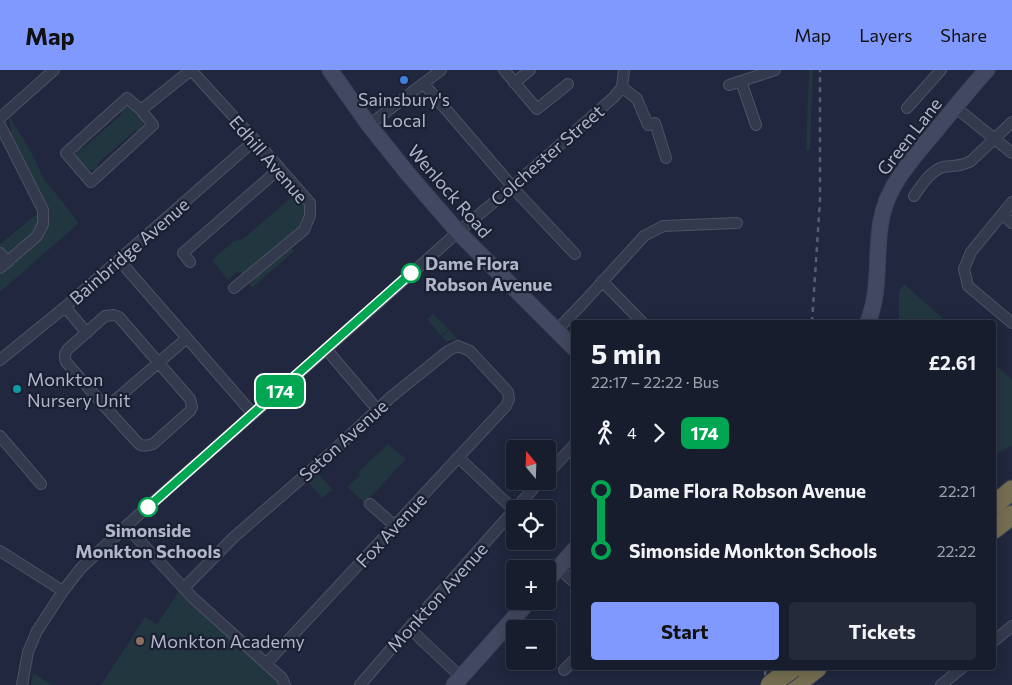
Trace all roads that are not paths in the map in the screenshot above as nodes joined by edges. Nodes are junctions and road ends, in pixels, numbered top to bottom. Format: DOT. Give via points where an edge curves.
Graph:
graph roads {
  1 [pos="54,70"];
  2 [pos="191,70"];
  3 [pos="330,70"];
  4 [pos="441,70"];
  5 [pos="504,70"];
  6 [pos="530,70"];
  7 [pos="624,70"];
  8 [pos="775,70"];
  9 [pos="941,70"];
  10 [pos="987,70"];
  11 [pos="741,81"];
  12 [pos="514,83"];
  13 [pos="424,84"];
  14 [pos="568,84"];
  15 [pos="729,85"];
  16 [pos="622,87"];
  17 [pos="955,107"];
  18 [pos="907,108"];
  19 [pos="141,110"];
  20 [pos="0,118"];
  21 [pos="1012,122"];
  22 [pos="0,125"];
  23 [pos="369,125"];
  24 [pos="756,125"];
  25 [pos="994,138"];
  26 [pos="255,140"];
  27 [pos="1012,153"];
  28 [pos="666,158"];
  29 [pos="278,167"];
  30 [pos="512,187"];
  31 [pos="914,196"];
  32 [pos="1012,202"];
  33 [pos="1002,214"];
  34 [pos="737,223"];
  35 [pos="1012,223"];
  36 [pos="458,232"];
  37 [pos="0,253"];
  38 [pos="575,254"];
  39 [pos="119,260"];
  40 [pos="190,262"];
  41 [pos="4,265"];
  42 [pos="602,282"];
  43 [pos="234,288"];
  44 [pos="65,307"];
  45 [pos="640,320"];
  46 [pos="869,320"];
  47 [pos="1012,323"];
  48 [pos="556,331"];
  49 [pos="86,333"];
  50 [pos="187,338"];
  51 [pos="571,345"];
  52 [pos="326,349"];
  53 [pos="0,360"];
  54 [pos="159,362"];
  55 [pos="508,392"];
  56 [pos="106,408"];
  57 [pos="377,409"];
  58 [pos="253,414"];
  59 [pos="0,436"];
  60 [pos="571,448"];
  61 [pos="458,457"];
  62 [pos="556,464"];
  63 [pos="41,484"];
  64 [pos="532,490"];
  65 [pos="1012,490"];
  66 [pos="523,500"];
  67 [pos="506,501"];
  68 [pos="996,503"];
  69 [pos="370,504"];
  70 [pos="1012,515"];
  71 [pos="506,519"];
  72 [pos="126,526"];
  73 [pos="395,526"];
  74 [pos="996,527"];
  75 [pos="0,551"];
  76 [pos="571,553"];
  77 [pos="558,568"];
  78 [pos="556,570"];
  79 [pos="571,579"];
  80 [pos="184,588"];
  81 [pos="63,591"];
  82 [pos="1012,626"];
  83 [pos="409,628"];
  84 [pos="506,635"];
  85 [pos="996,640"];
  86 [pos="571,663"];
  87 [pos="266,664"];
  88 [pos="564,670"];
  89 [pos="814,670"];
  90 [pos="960,670"];
  91 [pos="796,678"];
  92 [pos="458,682"];
  93 [pos="22,685"];
  94 [pos="284,685"];
  95 [pos="360,685"];
  96 [pos="770,685"];
  97 [pos="941,685"];
  1 -- 20 [label="street"];
  2 -- 19 [label="street"];
  2 -- 26 [label="street, Edhill Avenue"];
  3 -- 23 [label="street, Wenlock Road"];
  4 -- 13 [label="street"];
  5 -- 12 [label="street"];
  6 -- 12 [label="street"];
  7 -- 16 [label="street"];
  8 -- 11 [label="street"];
  9 -- 18 [label="street"];
  10 -- 17 [label="street, Green Lane"];
  11 -- 15 [label="street"];
  11 -- 24 [label="street"];
  12 -- 14 [label="street" via="537,109"];
  13 -- 23 [label="street"];
  13 -- 30 [label="street"];
  16 -- 28 [label="street" via="637,99 648,125 655,123"];
  16 -- 30 [label="street, Colchester Street"];
  17 -- 25 [label="street"];
  17 -- 46 [label="street, Green Lane" via="903,170 889,195 880,222 875,294"];
  19 -- 19 [label="street" via="127,98 66,153 91,182 153,125"];
  21 -- 25 [label="street"];
  22 -- 41 [label="street" via="42,210 43,224 37,236"];
  23 -- 36 [label="street, Wenlock Road"];
  25 -- 27 [label="street"];
  25 -- 31 [label="street" via="972,162 943,168 920,179"];
  26 -- 29 [label="street, Edhill Avenue"];
  26 -- 39 [label="street, Bainbridge Avenue"];
  29 -- 40 [label="street" via="183,253"];
  29 -- 43 [label="street, Edhill Avenue" via="310,203 310,216 304,230"];
  30 -- 36 [label="street, Colchester Street"];
  30 -- 38 [label="street"];
  32 -- 33 [label="street"];
  33 -- 35 [label="street"];
  33 -- 47 [label="street" via="971,252 964,269 968,286"];
  34 -- 42 [label="street" via="663,226 644,236"];
  36 -- 48 [label="street, Wenlock Road"];
  36 -- 52 [label="street"];
  37 -- 41 [label="street"];
  39 -- 44 [label="street, Bainbridge Avenue"];
  39 -- 50 [label="street"];
  42 -- 45 [label="street"];
  42 -- 48 [label="street"];
  44 -- 49 [label="street"];
  44 -- 53 [label="street, Bainbridge Avenue"];
  48 -- 51 [label="street, Wenlock Road"];
  49 -- 54 [label="street" via="105,316 114,315"];
  49 -- 56 [label="street" via="64,353 64,358"];
  50 -- 54 [label="street"];
  50 -- 58 [label="street"];
  52 -- 57 [label="street"];
  52 -- 58 [label="street"];
  54 -- 56 [label="street"];
  54 -- 56 [label="street" via="190,399 192,407 152,444 141,445"];
  55 -- 57 [label="street, Seton Avenue" via="470,351 458,346"];
  55 -- 61 [label="street, Fox Avenue" via="506,406"];
  57 -- 80 [label="street, Seton Avenue" via="234,537"];
  58 -- 72 [label="street"];
  59 -- 63 [label="street"];
  60 -- 62 [label="street"];
  61 -- 67 [label="street"];
  61 -- 73 [label="street, Fox Avenue"];
  64 -- 66 [label="street, Monkton Avenue"];
  65 -- 68 [label="highway"];
  69 -- 73 [label="street"];
  70 -- 74 [label="highway"];
  71 -- 83 [label="street, Monkton Avenue"];
  72 -- 80 [label="street"];
  72 -- 81 [label="street" via="81,568"];
  73 -- 87 [label="street, Fox Avenue"];
  75 -- 81 [label="street"];
  76 -- 77 [label="street"];
  77 -- 78 [label="street"];
  77 -- 79 [label="street"];
  80 -- 87 [label="street"];
  81 -- 93 [label="street" via="37,631 28,652"];
  82 -- 85 [label="street"];
  83 -- 92 [label="street"];
  83 -- 95 [label="street, Monkton Avenue"];
  84 -- 92 [label="street"];
  86 -- 88 [label="street"];
  87 -- 94 [label="street" via="282,678"];
  89 -- 91 [label="highway"];
  90 -- 97 [label="street"];
  91 -- 96 [label="highway, bridge"];
}
